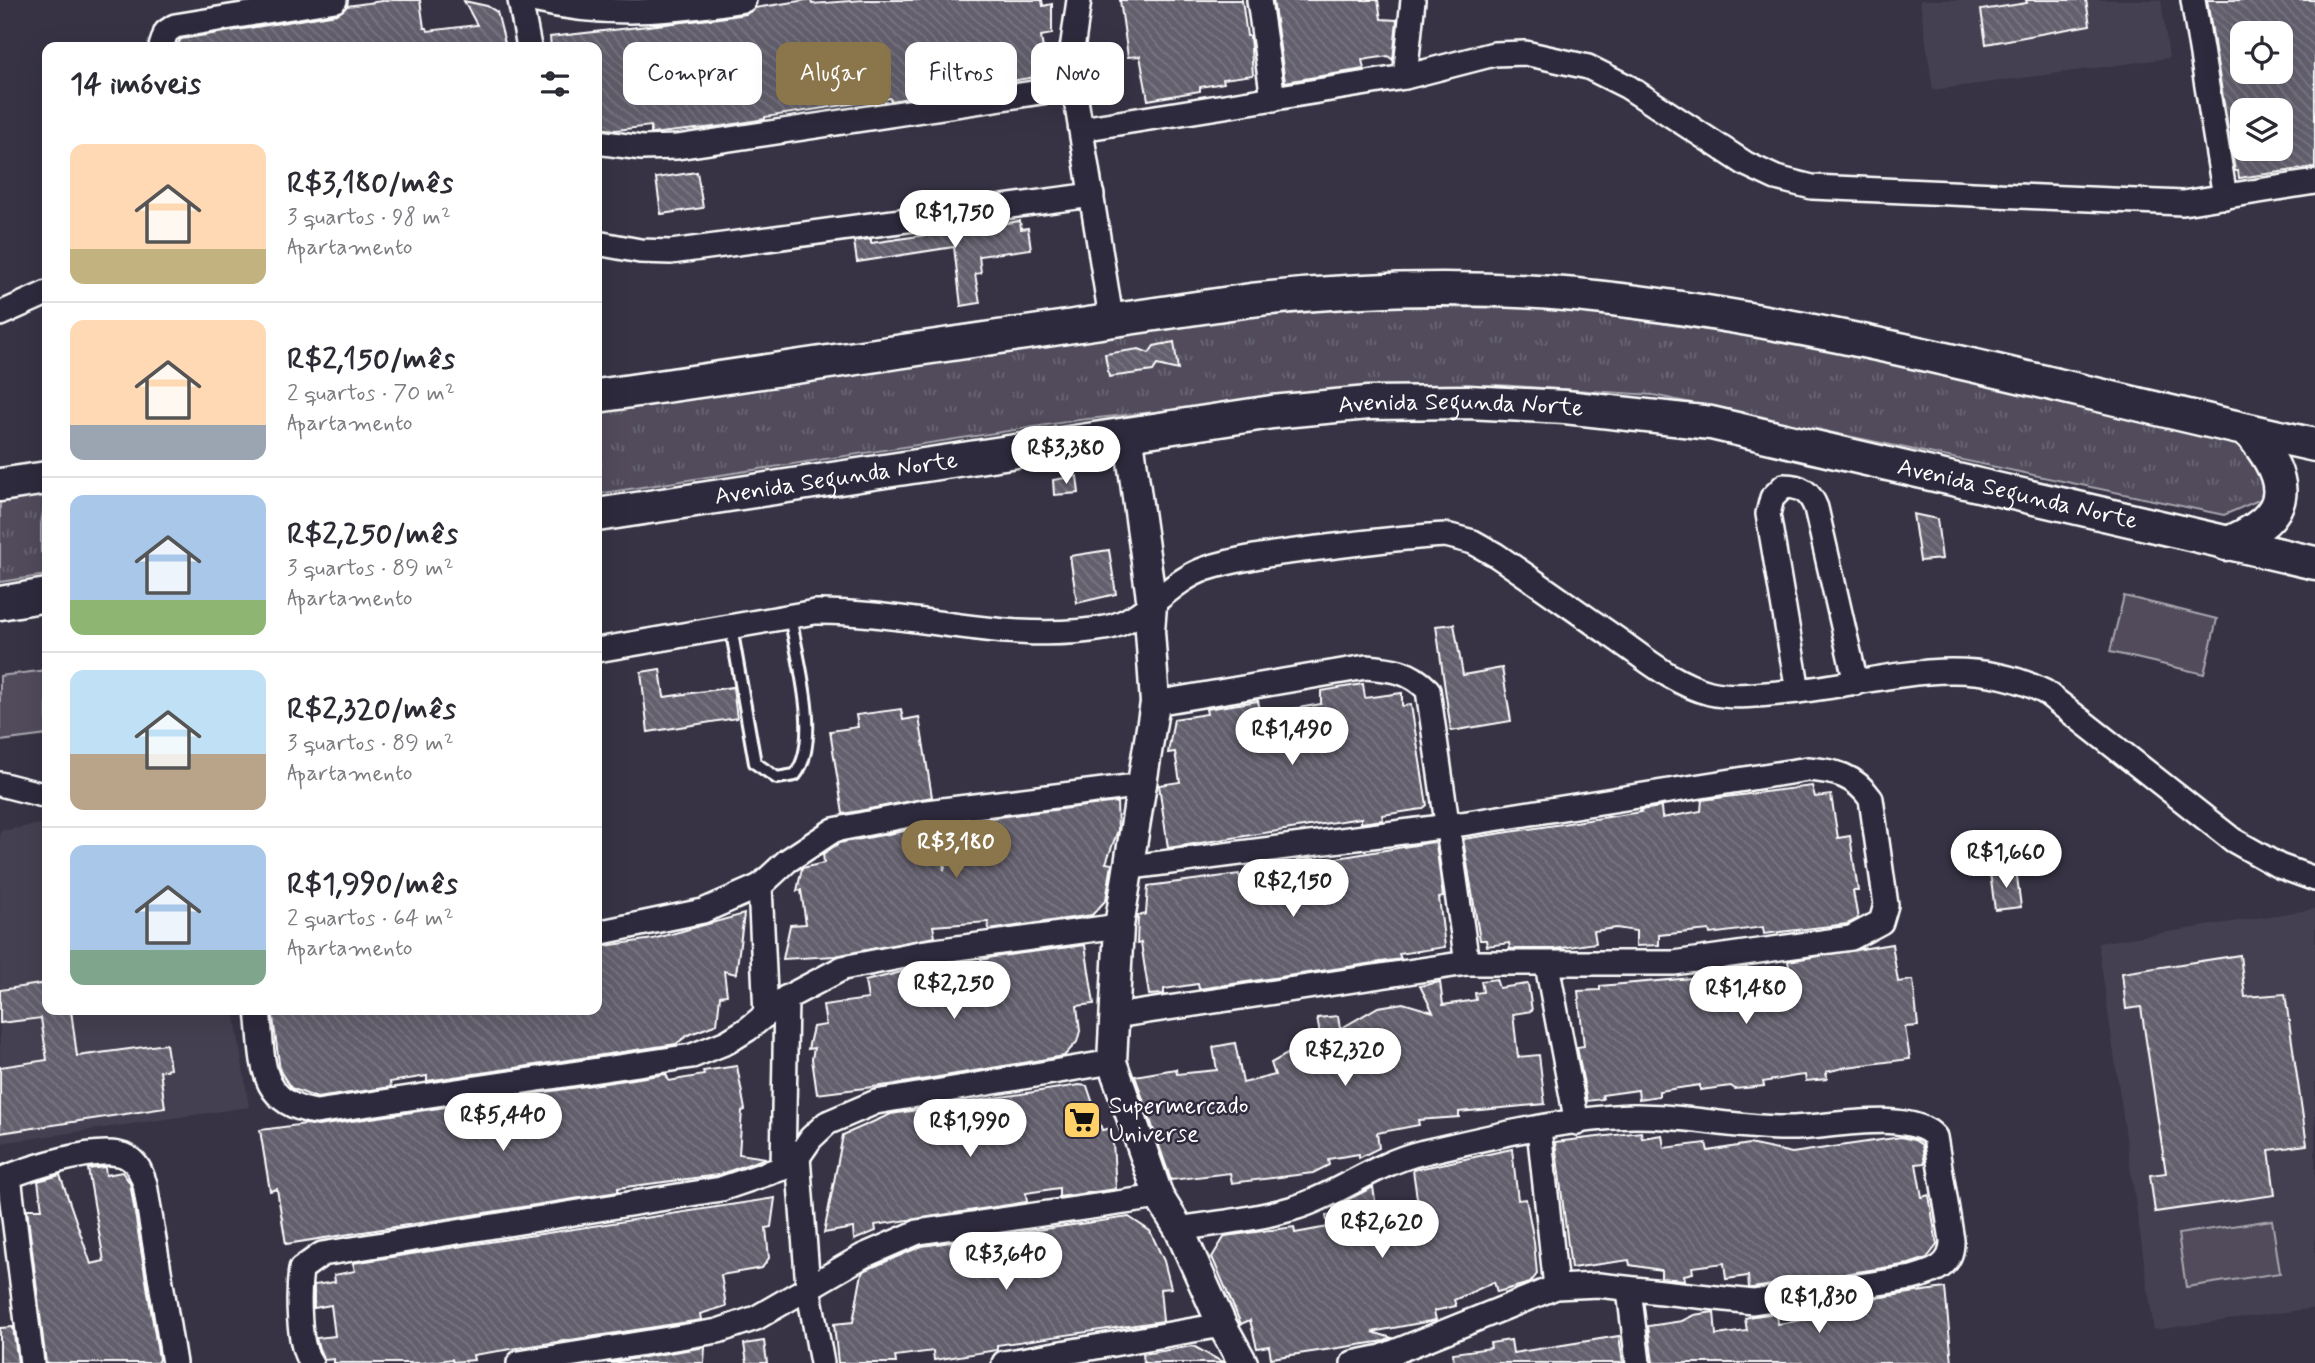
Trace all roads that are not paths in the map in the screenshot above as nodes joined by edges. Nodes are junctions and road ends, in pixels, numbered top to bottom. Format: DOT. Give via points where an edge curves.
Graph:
graph roads {
  1 [pos="335,0"];
  2 [pos="520,0"];
  3 [pos="534,0"];
  4 [pos="744,0"];
  5 [pos="1079,0"];
  6 [pos="1259,0"];
  7 [pos="1413,0"];
  8 [pos="2193,0"];
  9 [pos="163,42"];
  10 [pos="527,42"];
  11 [pos="1073,42"];
  12 [pos="1405,76"];
  13 [pos="1031,93"];
  14 [pos="1273,99"];
  15 [pos="1077,105"];
  16 [pos="1081,129"];
  17 [pos="602,143"];
  18 [pos="2315,181"];
  19 [pos="1092,195"];
  20 [pos="2225,197"];
  21 [pos="602,244"];
  22 [pos="42,300"];
  23 [pos="0,314"];
  24 [pos="1111,318"];
  25 [pos="602,395"];
  26 [pos="2249,431"];
  27 [pos="1128,432"];
  28 [pos="2315,445"];
  29 [pos="42,479"];
  30 [pos="0,485"];
  31 [pos="602,514"];
  32 [pos="2226,544"];
  33 [pos="2315,563"];
  34 [pos="42,596"];
  35 [pos="0,603"];
  36 [pos="1152,604"];
  37 [pos="790,616"];
  38 [pos="731,626"];
  39 [pos="602,649"];
  40 [pos="1856,683"];
  41 [pos="1798,691"];
  42 [pos="1156,703"];
  43 [pos="0,784"];
  44 [pos="1144,785"];
  45 [pos="42,795"];
  46 [pos="1449,826"];
  47 [pos="1131,867"];
  48 [pos="2315,879"];
  49 [pos="760,886"];
  50 [pos="1119,926"];
  51 [pos="602,932"];
  52 [pos="1467,963"];
  53 [pos="1547,965"];
  54 [pos="786,998"];
  55 [pos="259,1015"];
  56 [pos="766,1015"];
  57 [pos="1115,1016"];
  58 [pos="1112,1062"];
  59 [pos="1577,1123"];
  60 [pos="1539,1129"];
  61 [pos="791,1162"];
  62 [pos="4,1179"];
  63 [pos="1159,1197"];
  64 [pos="1179,1229"];
  65 [pos="808,1287"];
  66 [pos="1556,1287"];
  67 [pos="1629,1290"];
  68 [pos="1222,1325"];
  69 [pos="32,1363"];
  70 [pos="174,1363"];
  71 [pos="311,1363"];
  72 [pos="519,1363"];
  73 [pos="821,1363"];
  74 [pos="1004,1363"];
  75 [pos="1243,1363"];
  76 [pos="1353,1363"];
  77 [pos="1638,1363"];
  1 -- 9 [label="street" via="175,26"];
  2 -- 10 [label="street"];
  3 -- 4 [label="street" via="627,13"];
  5 -- 11 [label="street"];
  6 -- 14 [label="street"];
  7 -- 12 [label="street"];
  8 -- 20 [label="street"];
  12 -- 14 [label="street"];
  12 -- 20 [label="street" via="1494,54 1525,53 1588,66 1628,86 1746,164 1812,187 2149,203"];
  13 -- 17 [label="street" via="677,147"];
  14 -- 16 [label="street"];
  15 -- 16 [label="street"];
  16 -- 19 [label="street"];
  18 -- 20 [label="street"];
  19 -- 21 [label="street" via="671,252"];
  19 -- 24 [label="street"];
  22 -- 23 [label="street"];
  24 -- 25 [label="main road"];
  24 -- 26 [label="main road" via="1298,295 1461,289 1574,295 1811,329"];
  26 -- 28 [label="main road"];
  26 -- 32 [label="main road" via="2270,456 2281,480 2277,501 2270,518"];
  27 -- 31 [label="main road, Avenida Segunda Norte"];
  27 -- 32 [label="main road, Avenida Segunda Norte" via="1368,403 1565,407 1711,423"];
  27 -- 36 [label="street"];
  29 -- 30 [label="main road"];
  32 -- 33 [label="main road, Avenida Segunda Norte"];
  34 -- 35 [label="main road"];
  36 -- 37 [label="street" via="1109,628 1064,634 1003,633 846,612"];
  36 -- 41 [label="street" via="1204,569 1264,555 1446,536 1473,542 1496,555 1673,678 1711,693 1746,696"];
  36 -- 42 [label="street"];
  37 -- 38 [label="street"];
  37 -- 38 [label="lane" via="809,737 804,764 795,775 776,778 755,763"];
  38 -- 39 [label="street"];
  40 -- 41 [label="street"];
  40 -- 41 [label="street" via="1816,508 1806,492 1784,486 1772,498 1768,514"];
  40 -- 48 [label="street" via="1944,669 1970,669 2022,680 2045,692 2233,840 2279,866"];
  42 -- 44 [label="street"];
  42 -- 46 [label="street" via="1366,667 1395,669 1416,677 1428,690"];
  43 -- 45 [label="street"];
  44 -- 47 [label="street"];
  44 -- 49 [label="street" via="919,813 834,830 787,861"];
  46 -- 47 [label="street"];
  46 -- 52 [label="street"];
  46 -- 53 [label="street" via="1808,769 1835,771 1850,778 1871,799 1885,893 1881,922 1875,927 1851,938 1674,963"];
  47 -- 50 [label="street"];
  49 -- 51 [label="street" via="703,911"];
  49 -- 56 [label="street"];
  50 -- 54 [label="street" via="843,968"];
  50 -- 57 [label="street"];
  52 -- 53 [label="street"];
  52 -- 57 [label="street"];
  53 -- 59 [label="street"];
  54 -- 56 [label="street"];
  54 -- 61 [label="street"];
  55 -- 56 [label="street" via="267,1084 285,1103 316,1112 692,1056 727,1042"];
  57 -- 58 [label="street"];
  58 -- 61 [label="street" via="876,1102 827,1124"];
  58 -- 63 [label="street"];
  59 -- 60 [label="street"];
  59 -- 67 [label="street" via="1631,1116 1789,1129 1889,1121 1913,1125 1935,1137 1952,1240 1952,1252 1938,1271 1753,1302"];
  60 -- 64 [label="street" via="1416,1154 1295,1208"];
  60 -- 66 [label="street"];
  61 -- 65 [label="street"];
  61 -- 71 [label="street" via="721,1189 322,1254 301,1269 299,1282 301,1332"];
  62 -- 69 [label="street"];
  62 -- 70 [label="street" via="106,1152 129,1158 139,1167"];
  63 -- 64 [label="street"];
  63 -- 65 [label="street" via="918,1232 891,1241"];
  64 -- 68 [label="street"];
  65 -- 72 [label="street" via="756,1318 718,1331"];
  65 -- 73 [label="street"];
  66 -- 67 [label="street" via="1598,1285"];
  66 -- 76 [label="street" via="1382,1357"];
  67 -- 77 [label="street"];
  68 -- 74 [label="street"];
  68 -- 75 [label="street"];
}
